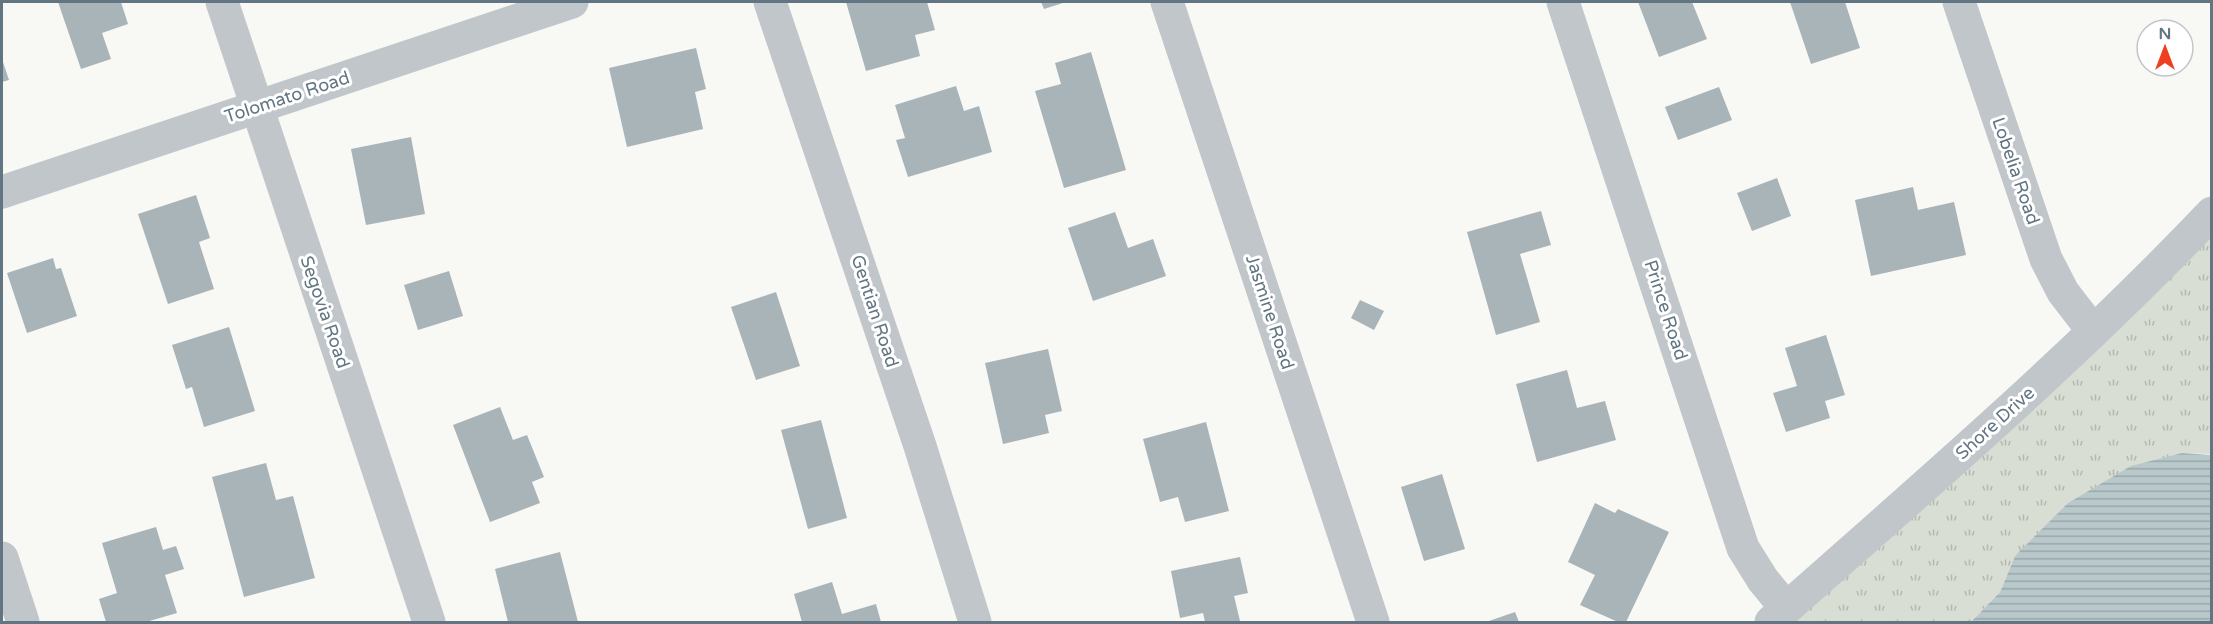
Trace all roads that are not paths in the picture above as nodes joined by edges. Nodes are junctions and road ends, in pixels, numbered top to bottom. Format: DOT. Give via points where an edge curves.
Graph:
graph roads {
  1 [pos="222,2"];
  2 [pos="572,2"];
  3 [pos="770,2"];
  4 [pos="1167,2"];
  5 [pos="1563,2"];
  6 [pos="1959,2"];
  7 [pos="255,107"];
  8 [pos="2,192"];
  9 [pos="2211,213"];
  10 [pos="2093,331"];
  11 [pos="2,558"];
  12 [pos="1778,615"];
  13 [pos="23,622"];
  14 [pos="429,622"];
  15 [pos="975,622"];
  16 [pos="1373,622"];
  1 -- 7 [label="street, Segovia Road"];
  2 -- 7 [label="street, Tolomato Road"];
  3 -- 15 [label="street, Gentian Road" via="920,446"];
  4 -- 16 [label="street, Jasmine Road"];
  5 -- 12 [label="street, Prince Road" via="1743,548 1764,580"];
  6 -- 10 [label="street, Lobelia Road" via="2046,259 2063,292"];
  7 -- 8 [label="street, Tolomato Road"];
  7 -- 14 [label="street, Segovia Road"];
  9 -- 10 [label="street, Shore Drive"];
  10 -- 12 [label="street, Shore Drive" via="2000,420"];
  11 -- 13 [label="street"];
}
